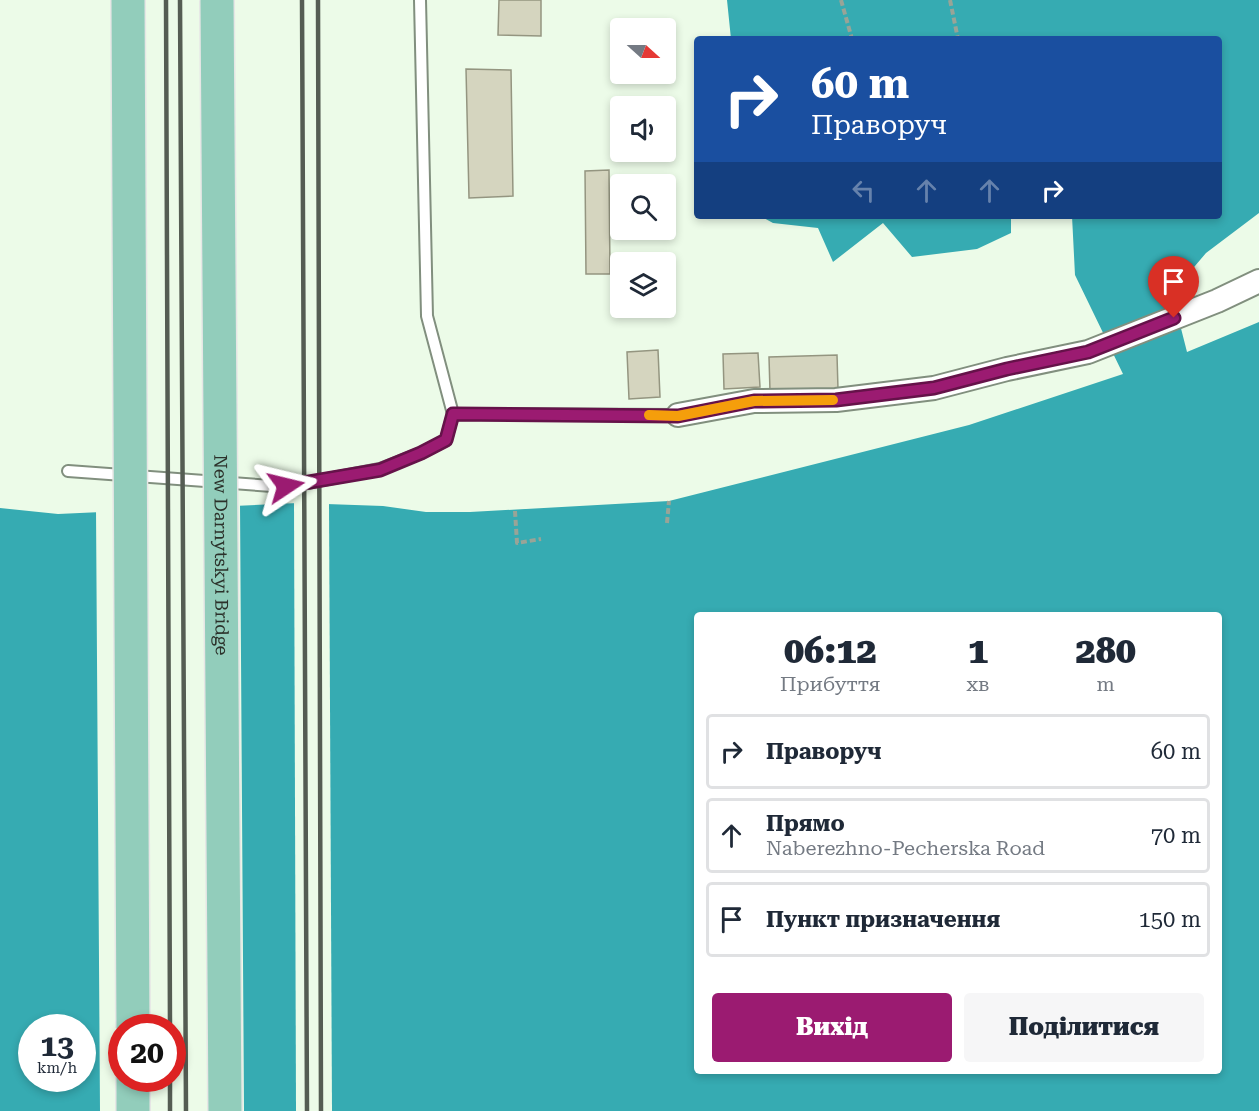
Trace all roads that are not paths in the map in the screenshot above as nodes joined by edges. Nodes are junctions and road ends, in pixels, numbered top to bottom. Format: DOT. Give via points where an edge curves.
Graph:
graph roads {
  1 [pos="128,0"];
  2 [pos="217,0"];
  3 [pos="420,0"];
  4 [pos="1259,281"];
  5 [pos="453,414"];
  6 [pos="678,416"];
  7 [pos="68,471"];
  8 [pos="132,1014"];
  9 [pos="133,1092"];
  10 [pos="133,1111"];
  11 [pos="225,1111"];
  1 -- 8 [label="main road, bridge"];
  2 -- 11 [label="main road, New Darnytskyi Bridge, bridge"];
  3 -- 5 [label="lane" via="427,316"];
  4 -- 6 [label="street" via="1088,352 934,388 836,400 754,401"];
  5 -- 6 [label="lane"];
  5 -- 7 [label="lane" via="446,440 421,453 380,470 286,486"];
  9 -- 10 [label="main road"];
}
